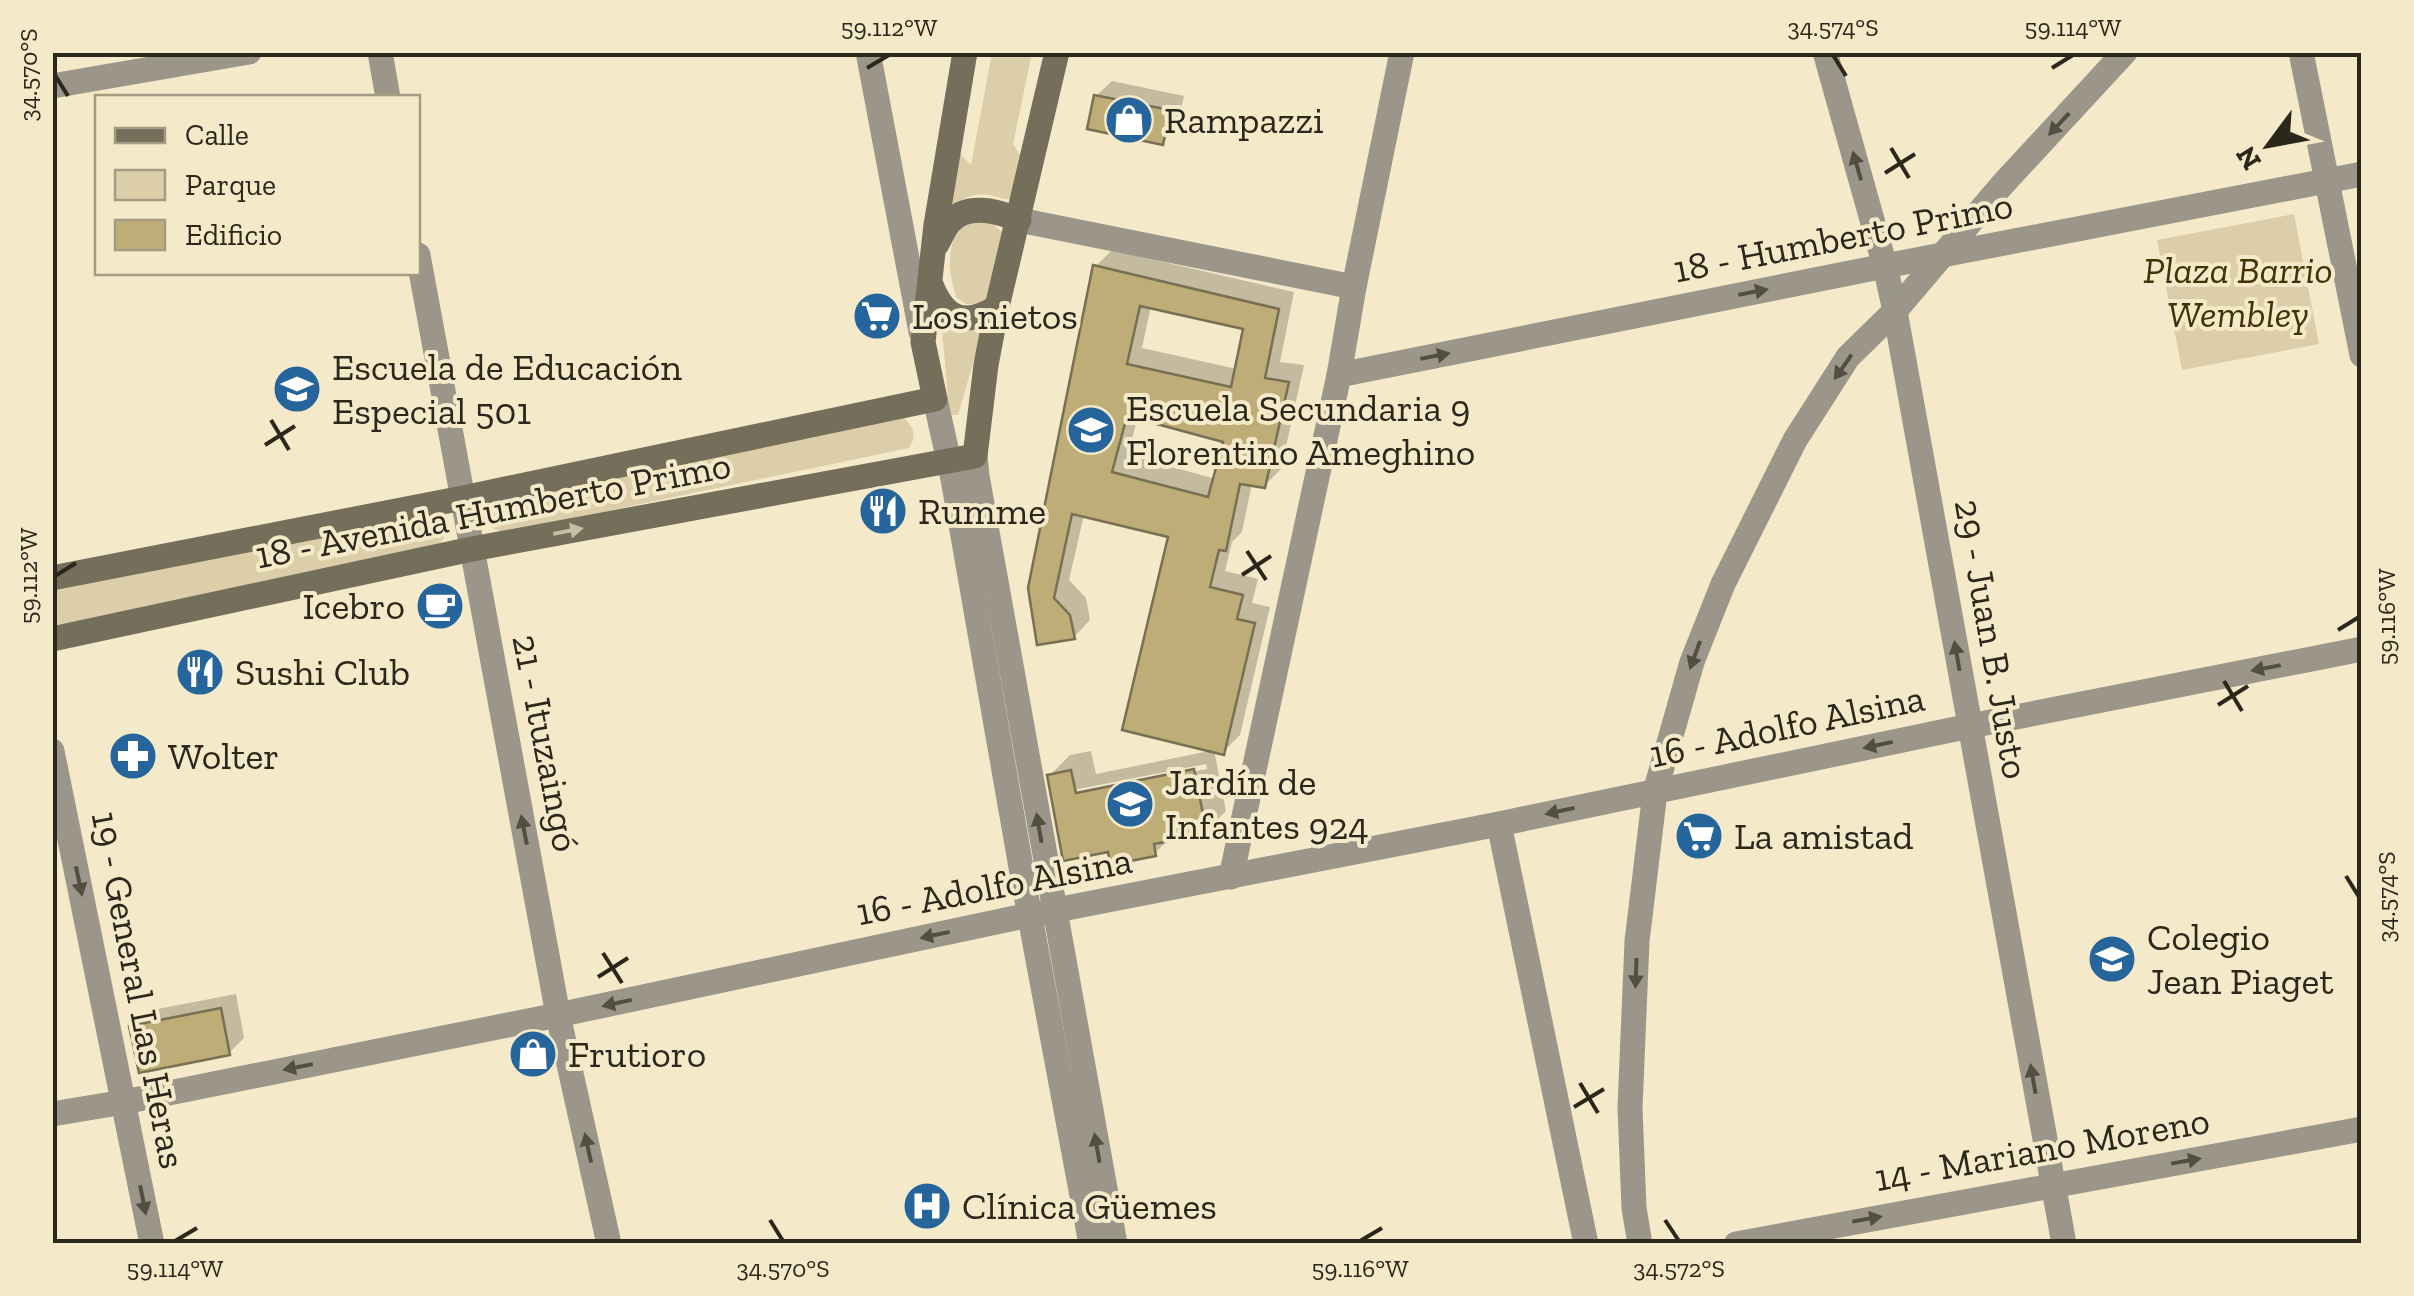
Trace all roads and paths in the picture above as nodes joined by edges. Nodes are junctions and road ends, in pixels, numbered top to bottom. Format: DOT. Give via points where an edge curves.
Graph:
graph roads {
  1 [pos="249,52"];
  2 [pos="380,52"];
  3 [pos="868,52"];
  4 [pos="965,52"];
  5 [pos="1057,52"];
  6 [pos="1402,52"];
  7 [pos="1825,52"];
  8 [pos="2125,52"];
  9 [pos="2301,52"];
  10 [pos="52,86"];
  11 [pos="387,95"];
  12 [pos="2362,174"];
  13 [pos="2327,182"];
  14 [pos="1018,220"];
  15 [pos="934,249"];
  16 [pos="1944,254"];
  17 [pos="420,266"];
  18 [pos="1886,266"];
  19 [pos="931,285"];
  20 [pos="1354,287"];
  21 [pos="998,307"];
  22 [pos="1895,311"];
  23 [pos="923,342"];
  24 [pos="2362,355"];
  25 [pos="1339,376"];
  26 [pos="935,399"];
  27 [pos="975,456"];
  28 [pos="948,460"];
  29 [pos="463,498"];
  30 [pos="472,549"];
  31 [pos="52,578"];
  32 [pos="52,639"];
  33 [pos="2362,649"];
  34 [pos="1970,726"];
  35 [pos="52,751"];
  36 [pos="1656,792"];
  37 [pos="1499,824"];
  38 [pos="1231,877"];
  39 [pos="1042,913"];
  40 [pos="558,1016"];
  41 [pos="124,1102"];
  42 [pos="52,1114"];
  43 [pos="2362,1129"];
  44 [pos="2052,1186"];
  45 [pos="1789,1239"];
  46 [pos="152,1244"];
  47 [pos="609,1244"];
  48 [pos="1090,1244"];
  49 [pos="1115,1244"];
  50 [pos="1586,1244"];
  51 [pos="1640,1244"];
  52 [pos="1736,1244"];
  53 [pos="2064,1244"];
  1 -- 10 [label="street"];
  2 -- 11 [label="street"];
  3 -- 23 [label="street"];
  4 -- 15 [label="main road"];
  5 -- 14 [label="main road"];
  6 -- 20 [label="street"];
  18 -- 7 [label="street, 29 - Juan B. Justo, one-way"];
  8 -- 16 [label="street, one-way"];
  9 -- 13 [label="street"];
  12 -- 13 [label="street, 18 - Humberto Primo"];
  13 -- 16 [label="street, 18 - Humberto Primo"];
  13 -- 24 [label="street"];
  14 -- 15 [label="main road" via="986,210 962,212"];
  14 -- 20 [label="street"];
  14 -- 21 [label="main road"];
  15 -- 19 [label="main road"];
  16 -- 18 [label="street, 18 - Humberto Primo"];
  16 -- 22 [label="street"];
  17 -- 29 [label="street, 21 - Ituzaingó"];
  18 -- 22 [label="street, 29 - Juan B. Justo"];
  25 -- 18 [label="street, 18 - Humberto Primo, one-way"];
  19 -- 21 [label="main road" via="939,305 957,318 979,318"];
  19 -- 23 [label="main road"];
  20 -- 25 [label="street"];
  21 -- 27 [label="main road"];
  34 -- 22 [label="street, 29 - Juan B. Justo, one-way"];
  22 -- 36 [label="street, one-way" via="1848,357 1795,440 1738,554 1692,662"];
  23 -- 26 [label="main road"];
  25 -- 38 [label="street"];
  26 -- 28 [label="street"];
  26 -- 29 [label="main road, 18 - Avenida Humberto Primo"];
  27 -- 28 [label="main road, 18 - Avenida Humberto Primo"];
  39 -- 27 [label="street, one-way"];
  30 -- 28 [label="main road, 18 - Avenida Humberto Primo, one-way"];
  28 -- 39 [label="street"];
  29 -- 30 [label="street, 21 - Ituzaingó"];
  29 -- 31 [label="main road, 18 - Avenida Humberto Primo"];
  30 -- 32 [label="main road, 18 - Avenida Humberto Primo"];
  40 -- 30 [label="street, 21 - Ituzaingó, one-way"];
  33 -- 34 [label="street, 16 - Adolfo Alsina, one-way"];
  34 -- 36 [label="street, 16 - Adolfo Alsina, one-way"];
  44 -- 34 [label="street, 29 - Juan B. Justo, one-way"];
  35 -- 41 [label="street, 19 - General Las Heras, one-way"];
  36 -- 37 [label="street, 16 - Adolfo Alsina, one-way"];
  36 -- 51 [label="street, one-way" via="1637,941 1630,1108"];
  37 -- 38 [label="street, 16 - Adolfo Alsina"];
  37 -- 50 [label="street"];
  38 -- 39 [label="street, 16 - Adolfo Alsina"];
  39 -- 40 [label="street, 16 - Adolfo Alsina, one-way"];
  39 -- 48 [label="street"];
  49 -- 39 [label="street, one-way"];
  40 -- 41 [label="street, 16 - Adolfo Alsina, one-way"];
  47 -- 40 [label="street, 21 - Ituzaingó, one-way"];
  41 -- 42 [label="street, 16 - Adolfo Alsina"];
  41 -- 46 [label="street, 19 - General Las Heras, one-way"];
  44 -- 43 [label="street, 14 - Mariano Moreno, one-way"];
  45 -- 44 [label="street, 14 - Mariano Moreno, one-way"];
  44 -- 53 [label="street, 29 - Juan B. Justo"];
  45 -- 52 [label="street, 14 - Mariano Moreno"];
}
